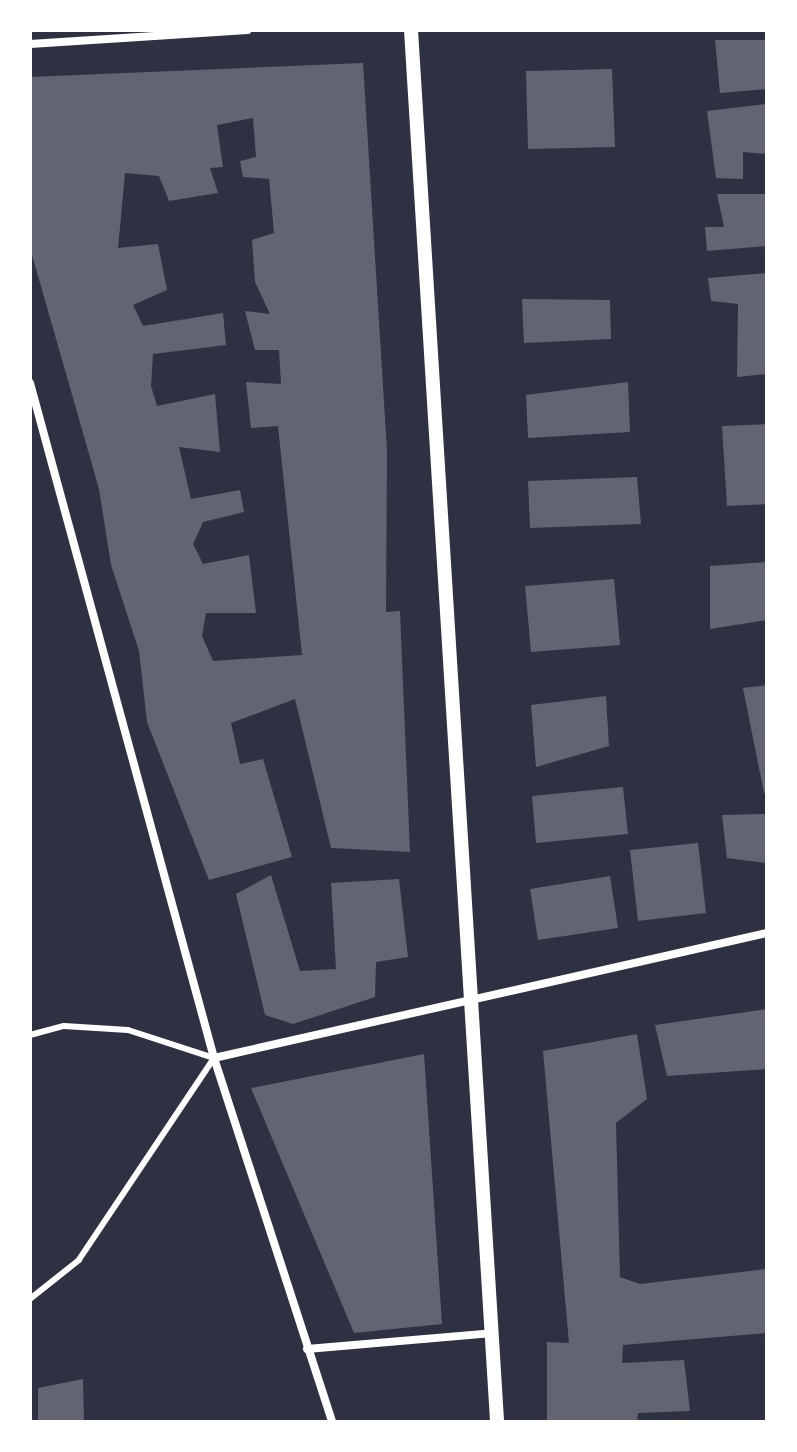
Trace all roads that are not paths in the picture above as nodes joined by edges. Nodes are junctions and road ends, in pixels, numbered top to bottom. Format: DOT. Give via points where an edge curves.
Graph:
graph roads {
  1 [pos="248,30"];
  2 [pos="411,30"];
  3 [pos="30,44"];
  4 [pos="30,383"];
  5 [pos="767,933"];
  6 [pos="469,998"];
  7 [pos="30,1035"];
  8 [pos="214,1058"];
  9 [pos="30,1299"];
  10 [pos="492,1333"];
  11 [pos="307,1349"];
  12 [pos="332,1422"];
  13 [pos="497,1422"];
  1 -- 3 [label="street"];
  2 -- 6 [label="street"];
  4 -- 8 [label="street"];
  5 -- 6 [label="street"];
  6 -- 8 [label="street"];
  6 -- 10 [label="street"];
  7 -- 8 [label="lane" via="64,1026 128,1030"];
  8 -- 9 [label="lane" via="79,1260"];
  8 -- 11 [label="street"];
  10 -- 11 [label="street"];
  10 -- 13 [label="street"];
  11 -- 12 [label="street"];
}
